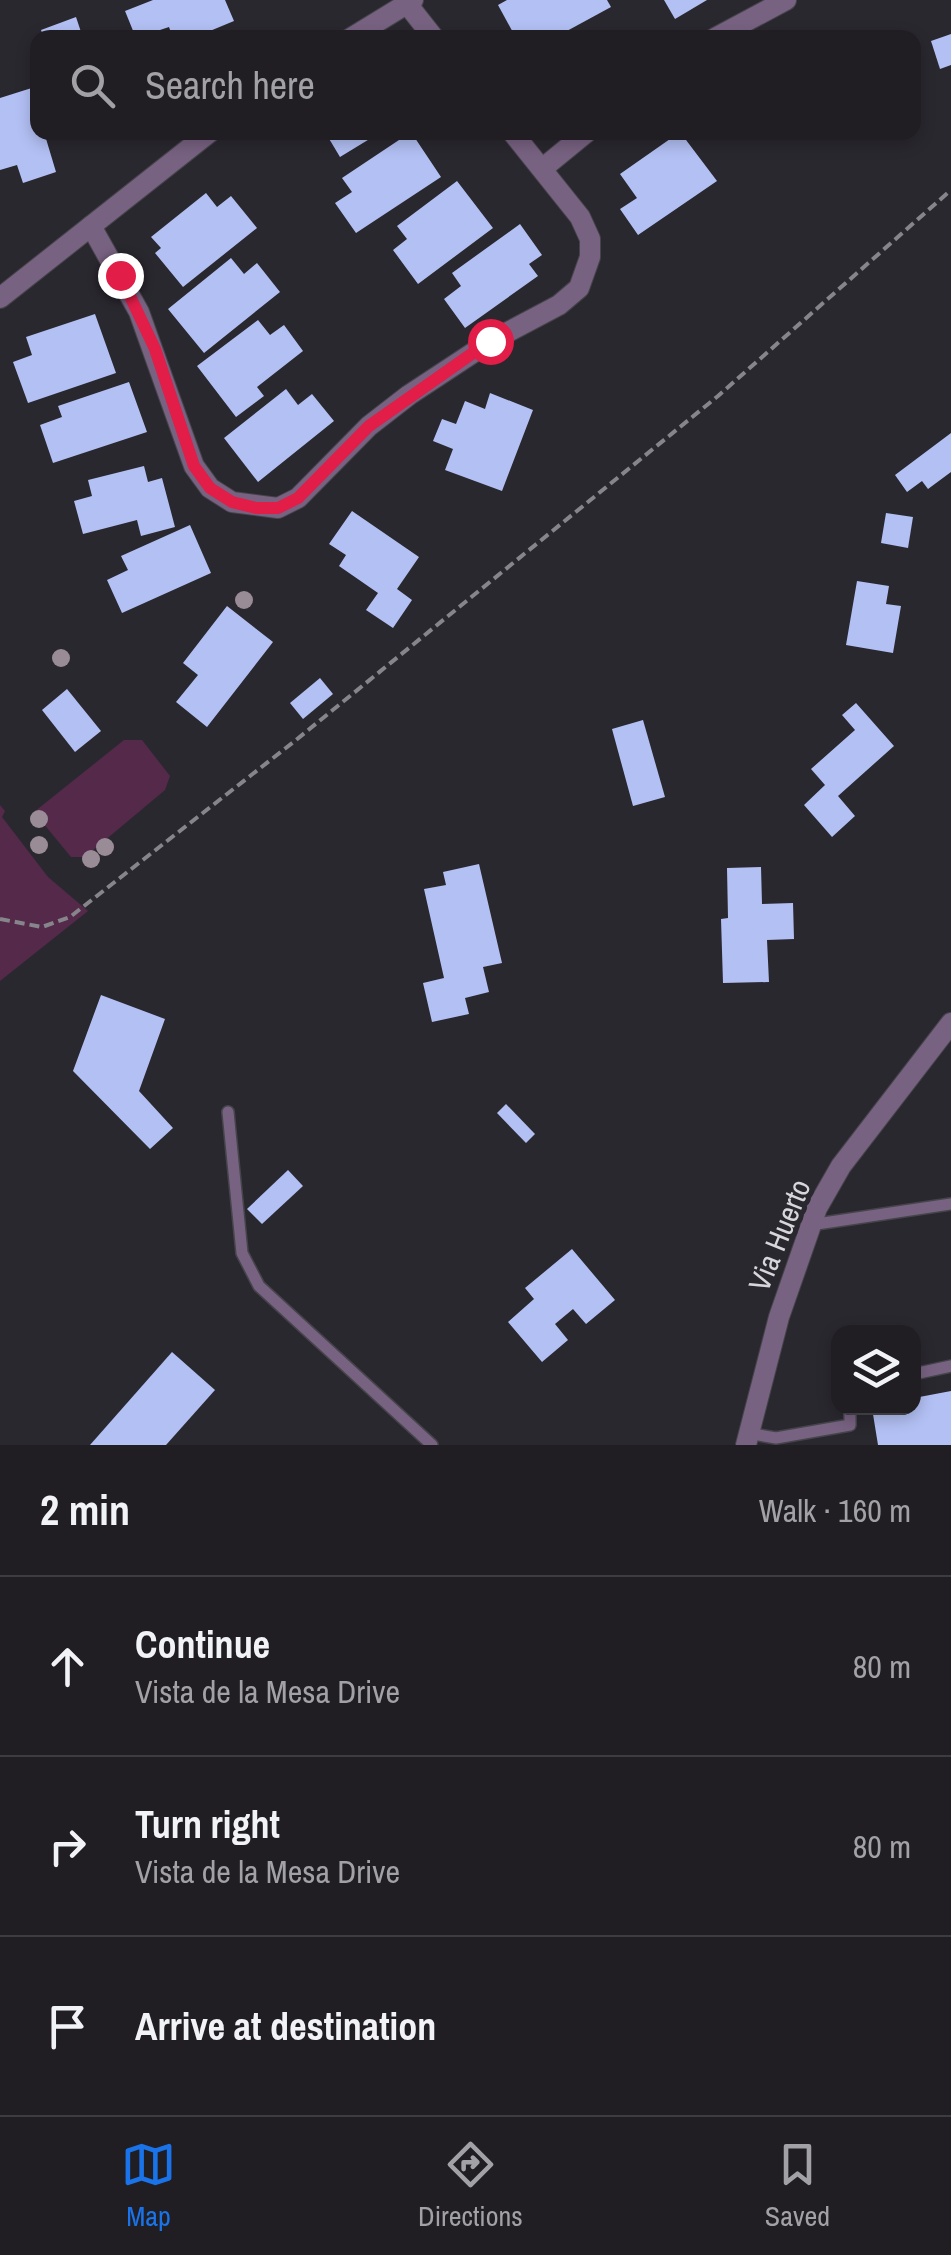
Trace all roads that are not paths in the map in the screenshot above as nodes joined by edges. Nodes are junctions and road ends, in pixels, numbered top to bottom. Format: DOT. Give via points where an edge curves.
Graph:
graph roads {
  1 [pos="786,0"];
  2 [pos="408,1"];
  3 [pos="363,30"];
  4 [pos="428,30"];
  5 [pos="730,30"];
  6 [pos="200,140"];
  7 [pos="519,140"];
  8 [pos="577,140"];
  9 [pos="543,168"];
  10 [pos="91,226"];
  11 [pos="0,298"];
  12 [pos="951,1023"];
  13 [pos="228,1112"];
  14 [pos="951,1204"];
  15 [pos="810,1225"];
  16 [pos="951,1366"];
  17 [pos="921,1372"];
  18 [pos="850,1415"];
  19 [pos="747,1439"];
  20 [pos="432,1445"];
  21 [pos="726,1445"];
  1 -- 5 [label="street"];
  2 -- 3 [label="street"];
  2 -- 4 [label="street"];
  6 -- 10 [label="street"];
  7 -- 9 [label="street"];
  8 -- 9 [label="street"];
  9 -- 10 [label="street" via="590,238 579,288 409,395 298,498 278,508 232,502 194,466 139,312"];
  10 -- 11 [label="street"];
  12 -- 15 [label="street, Via Huerto" via="840,1166"];
  13 -- 20 [label="lane" via="242,1253 259,1286"];
  14 -- 15 [label="lane"];
  15 -- 19 [label="street, Via Huerto"];
  16 -- 17 [label="lane"];
  18 -- 19 [label="lane" via="850,1425"];
  19 -- 21 [label="street"];
}
